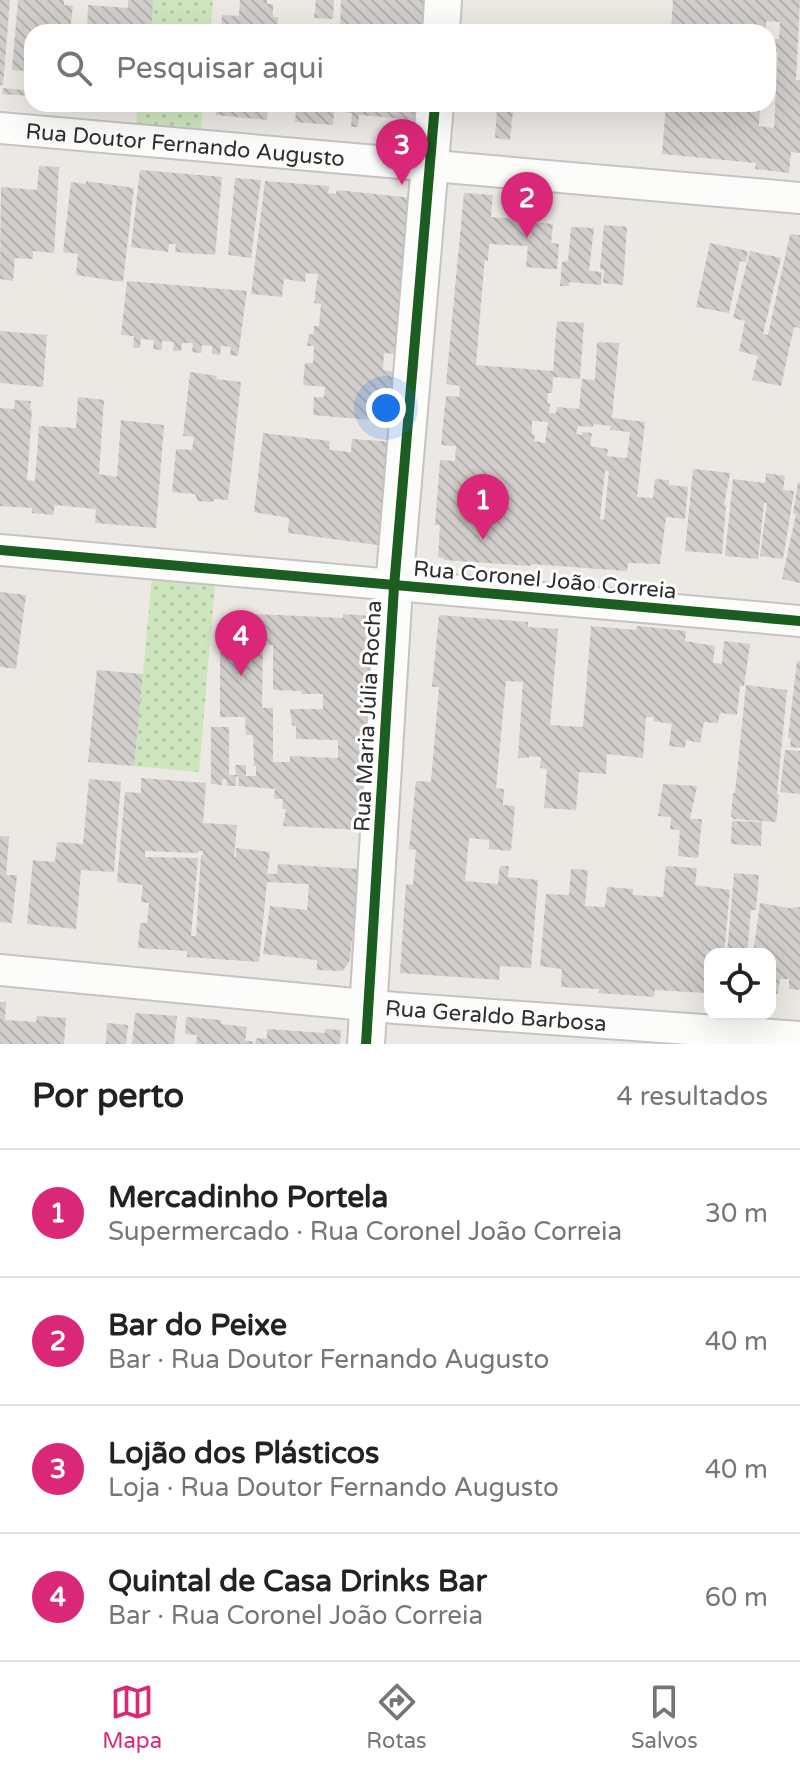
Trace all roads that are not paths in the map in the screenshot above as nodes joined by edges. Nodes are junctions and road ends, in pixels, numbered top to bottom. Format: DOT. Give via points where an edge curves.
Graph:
graph roads {
  1 [pos="443,0"];
  2 [pos="442,24"];
  3 [pos="434,112"];
  4 [pos="0,128"];
  5 [pos="430,166"];
  6 [pos="800,198"];
  7 [pos="0,550"];
  8 [pos="394,587"];
  9 [pos="800,621"];
  10 [pos="0,970"];
  11 [pos="370,1005"];
  12 [pos="800,1037"];
  13 [pos="366,1044"];
  1 -- 2 [label="street"];
  3 -- 5 [label="street, Rua Maria Júlia Rocha"];
  4 -- 5 [label="street, Rua Doutor Fernando Augusto"];
  5 -- 6 [label="street, Rua Doutor Fernando Augusto"];
  5 -- 8 [label="street, Rua Maria Júlia Rocha"];
  7 -- 8 [label="street, Rua Coronel João Correia"];
  8 -- 9 [label="street, Rua Coronel João Correia"];
  8 -- 11 [label="street, Rua Maria Júlia Rocha"];
  10 -- 11 [label="street, Rua Geraldo Barbosa"];
  11 -- 12 [label="street, Rua Geraldo Barbosa"];
  11 -- 13 [label="street, Rua Maria Júlia Rocha"];
}
